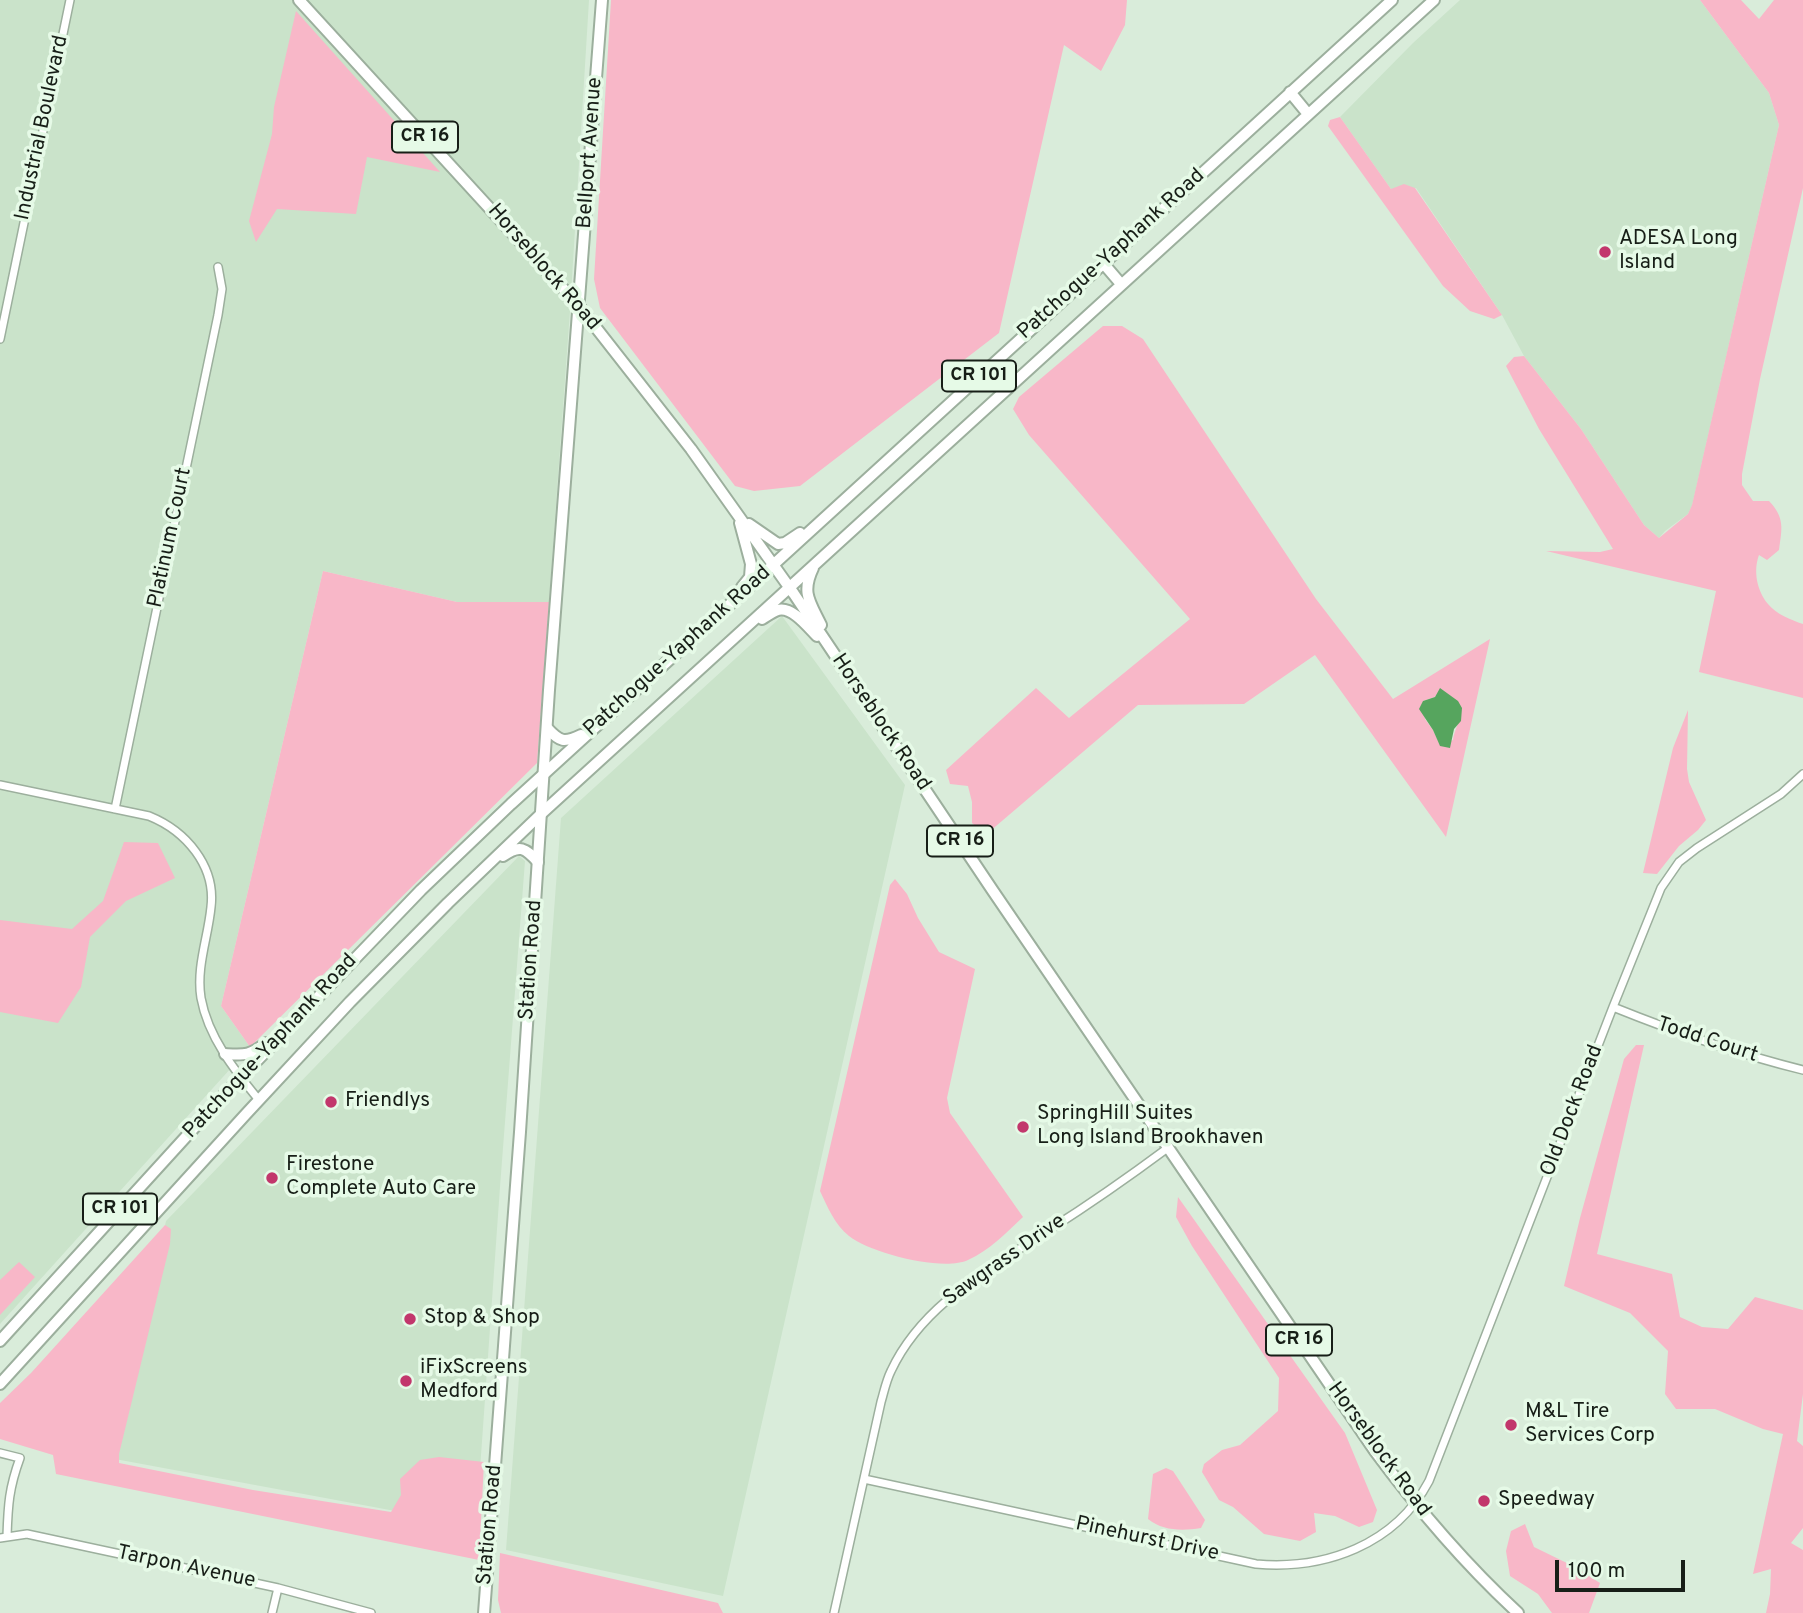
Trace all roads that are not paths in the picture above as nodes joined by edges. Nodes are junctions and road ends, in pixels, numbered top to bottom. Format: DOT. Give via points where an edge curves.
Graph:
graph roads {
  1 [pos="69,0"];
  2 [pos="299,0"];
  3 [pos="602,0"];
  4 [pos="1392,0"];
  5 [pos="1434,0"];
  6 [pos="1290,92"];
  7 [pos="1308,114"];
  8 [pos="1103,263"];
  9 [pos="218,267"];
  10 [pos="1121,284"];
  11 [pos="579,306"];
  12 [pos="0,339"];
  13 [pos="739,516"];
  14 [pos="824,519"];
  15 [pos="816,563"];
  16 [pos="773,565"];
  17 [pos="789,587"];
  18 [pos="733,601"];
  19 [pos="736,636"];
  20 [pos="832,650"];
  21 [pos="547,728"];
  22 [pos="590,731"];
  23 [pos="544,774"];
  24 [pos="1803,774"];
  25 [pos="0,785"];
  26 [pos="115,809"];
  27 [pos="542,813"];
  28 [pos="538,862"];
  29 [pos="473,879"];
  30 [pos="1613,1007"];
  31 [pos="293,1022"];
  32 [pos="225,1054"];
  33 [pos="1803,1070"];
  34 [pos="240,1078"];
  35 [pos="259,1100"];
  36 [pos="1169,1147"];
  37 [pos="0,1341"];
  38 [pos="0,1384"];
  39 [pos="0,1453"];
  40 [pos="864,1479"];
  41 [pos="1415,1503"];
  42 [pos="3,1537"];
  43 [pos="278,1588"];
  44 [pos="272,1613"];
  45 [pos="370,1613"];
  46 [pos="484,1613"];
  47 [pos="834,1613"];
  48 [pos="1518,1613"];
  1 -- 12 [label="street, Industrial Boulevard"];
  2 -- 11 [label="main road, Horseblock Road / CR 16"];
  3 -- 11 [label="main road, Bellport Avenue"];
  4 -- 6 [label="main road, Patchogue-Yaphank Road / CR 101"];
  5 -- 7 [label="main road, Patchogue-Yaphank Road / CR 101"];
  6 -- 7 [label="main road"];
  6 -- 8 [label="main road, Patchogue-Yaphank Road / CR 101"];
  7 -- 10 [label="main road, Patchogue-Yaphank Road / CR 101"];
  8 -- 10 [label="main road"];
  8 -- 14 [label="main road, Patchogue-Yaphank Road / CR 101"];
  9 -- 26 [label="street, Platinum Court" via="222,289 218,315"];
  10 -- 15 [label="main road, Patchogue-Yaphank Road / CR 101"];
  11 -- 13 [label="main road, Horseblock Road / CR 16"];
  11 -- 21 [label="main road, Station Road"];
  13 -- 14 [label="main road" via="782,544"];
  13 -- 16 [label="main road, Horseblock Road / CR 16"];
  13 -- 18 [label="main road" via="751,569"];
  14 -- 16 [label="main road, Patchogue-Yaphank Road / CR 101"];
  15 -- 17 [label="main road, Patchogue-Yaphank Road / CR 101"];
  15 -- 20 [label="main road" via="806,588"];
  16 -- 17 [label="main road, Horseblock Road / CR 16"];
  16 -- 18 [label="main road, Patchogue-Yaphank Road / CR 101"];
  17 -- 19 [label="main road, Patchogue-Yaphank Road / CR 101"];
  17 -- 20 [label="main road, Horseblock Road / CR 16"];
  18 -- 22 [label="main road, Patchogue-Yaphank Road / CR 101"];
  19 -- 20 [label="main road" via="783,609"];
  19 -- 27 [label="main road, Patchogue-Yaphank Road / CR 101"];
  20 -- 36 [label="main road, Horseblock Road / CR 16"];
  21 -- 22 [label="main road" via="566,741"];
  21 -- 23 [label="main road, Station Road"];
  22 -- 23 [label="main road, Patchogue-Yaphank Road / CR 101"];
  23 -- 27 [label="main road, Station Road"];
  23 -- 31 [label="main road, Patchogue-Yaphank Road / CR 101" via="421,890"];
  24 -- 30 [label="street, Old Dock Road" via="1781,794 1679,862 1660,890"];
  25 -- 26 [label="street"];
  26 -- 32 [label="street" via="167,825 201,859 212,896 201,997"];
  27 -- 28 [label="main road, Station Road"];
  27 -- 29 [label="main road, Patchogue-Yaphank Road / CR 101"];
  28 -- 29 [label="main road" via="527,850 512,850"];
  28 -- 46 [label="main road, Station Road"];
  29 -- 35 [label="main road, Patchogue-Yaphank Road / CR 101"];
  30 -- 33 [label="street, Todd Court" via="1751,1057"];
  30 -- 41 [label="street, Old Dock Road" via="1429,1481"];
  31 -- 32 [label="main road" via="251,1054"];
  31 -- 34 [label="main road, Patchogue-Yaphank Road / CR 101"];
  32 -- 34 [label="street"];
  34 -- 35 [label="street"];
  34 -- 37 [label="main road, Patchogue-Yaphank Road / CR 101"];
  35 -- 38 [label="main road, Patchogue-Yaphank Road / CR 101"];
  36 -- 40 [label="street, Sawgrass Drive" via="965,1286 919,1326 890,1372"];
  36 -- 41 [label="main road, Horseblock Road / CR 16" via="1354,1421"];
  39 -- 42 [label="street" via="20,1458 11,1483"];
  40 -- 41 [label="street, Pinehurst Drive" via="1271,1565 1307,1563 1356,1549"];
  40 -- 47 [label="street, Sawgrass Drive"];
  41 -- 48 [label="main road, Horseblock Road / CR 16"];
  42 -- 43 [label="street, Tarpon Avenue" via="27,1534"];
  43 -- 44 [label="street"];
  43 -- 45 [label="street, Tarpon Avenue"];
}
